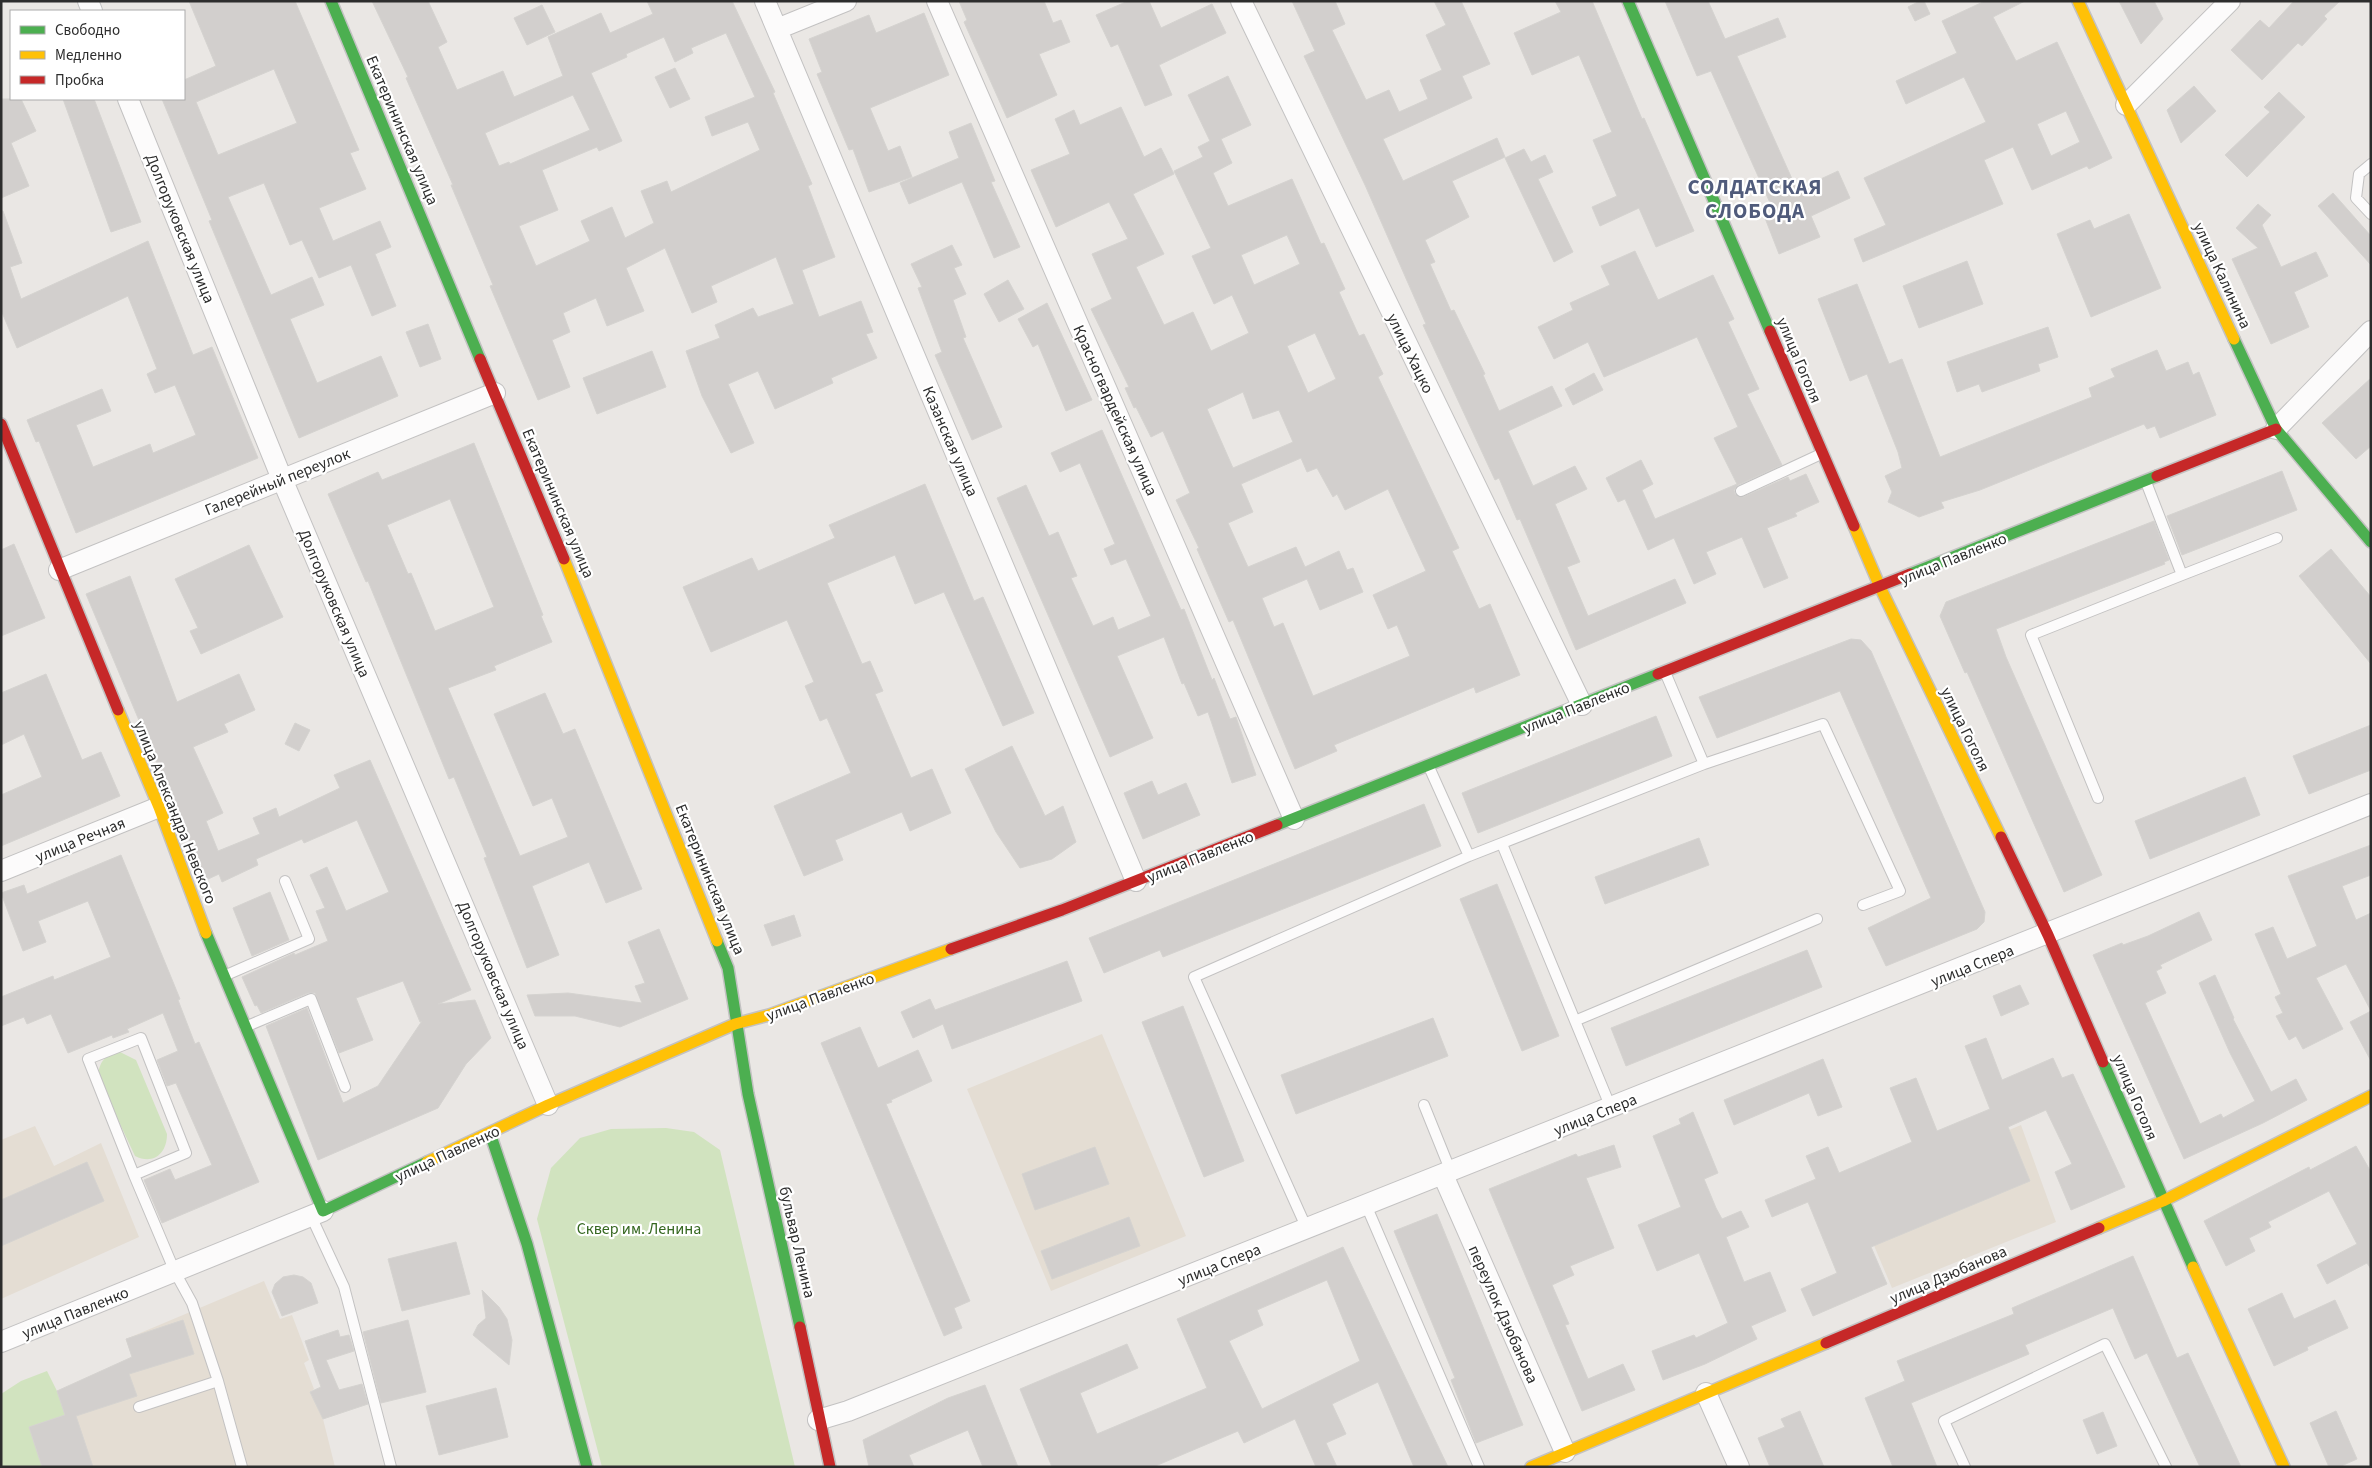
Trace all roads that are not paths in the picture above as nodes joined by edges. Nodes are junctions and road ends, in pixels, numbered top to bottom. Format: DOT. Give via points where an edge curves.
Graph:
graph roads {
  1 [pos="332,1"];
  2 [pos="765,1"];
  3 [pos="846,1"];
  4 [pos="937,1"];
  5 [pos="1241,1"];
  6 [pos="1628,1"];
  7 [pos="2078,1"];
  8 [pos="2230,1"];
  9 [pos="777,29"];
  10 [pos="128,100"];
  11 [pos="2126,105"];
  12 [pos="2371,164"];
  13 [pos="2371,214"];
  14 [pos="2371,331"];
  15 [pos="495,393"];
  16 [pos="1,424"];
  17 [pos="2276,429"];
  18 [pos="1822,453"];
  19 [pos="282,479"];
  20 [pos="2146,481"];
  21 [pos="1741,491"];
  22 [pos="2276,538"];
  23 [pos="2371,542"];
  24 [pos="59,570"];
  25 [pos="2182,575"];
  26 [pos="1880,588"];
  27 [pos="1665,672"];
  28 [pos="1582,705"];
  29 [pos="1704,764"];
  30 [pos="1428,766"];
  31 [pos="2098,798"];
  32 [pos="2371,804"];
  33 [pos="159,807"];
  34 [pos="1294,819"];
  35 [pos="1502,844"];
  36 [pos="1469,856"];
  37 [pos="1,871"];
  38 [pos="285,881"];
  39 [pos="1136,881"];
  40 [pos="1863,905"];
  41 [pos="1817,919"];
  42 [pos="2048,935"];
  43 [pos="223,977"];
  44 [pos="1577,1020"];
  45 [pos="735,1024"];
  46 [pos="244,1027"];
  47 [pos="345,1087"];
  48 [pos="2371,1096"];
  49 [pos="548,1105"];
  50 [pos="1424,1105"];
  51 [pos="1611,1108"];
  52 [pos="490,1133"];
  53 [pos="1447,1173"];
  54 [pos="134,1175"];
  55 [pos="2163,1201"];
  56 [pos="1366,1205"];
  57 [pos="317,1213"];
  58 [pos="1307,1229"];
  59 [pos="175,1272"];
  60 [pos="1,1342"];
  61 [pos="218,1381"];
  62 [pos="1706,1393"];
  63 [pos="139,1406"];
  64 [pos="818,1420"];
  65 [pos="1565,1452"];
  66 [pos="242,1467"];
  67 [pos="391,1467"];
  68 [pos="587,1467"];
  69 [pos="830,1467"];
  70 [pos="1479,1467"];
  71 [pos="1531,1467"];
  72 [pos="1738,1467"];
  73 [pos="1964,1467"];
  74 [pos="2166,1467"];
  75 [pos="2284,1467"];
  1 -- 15 [label="main road, Екатерининская улица"];
  2 -- 9 [label="street, Казанская улица"];
  3 -- 9 [label="street"];
  4 -- 34 [label="street, Красногвардейская улица"];
  5 -- 28 [label="street, улица Хацко"];
  6 -- 18 [label="main road, улица Гоголя"];
  7 -- 11 [label="main road, улица Калинина"];
  8 -- 11 [label="street"];
  9 -- 39 [label="street, Казанская улица"];
  10 -- 19 [label="street, Долгоруковская улица"];
  11 -- 17 [label="main road, улица Калинина"];
  12 -- 13 [label="lane" via="2358,174 2356,198"];
  14 -- 17 [label="street, улица Павленко"];
  15 -- 19 [label="street, Галерейный переулок"];
  15 -- 45 [label="main road, Екатерининская улица" via="728,968"];
  16 -- 24 [label="main road, улица Александра Невского"];
  17 -- 20 [label="main road, улица Павленко"];
  17 -- 23 [label="main road, улица Калинина"];
  18 -- 21 [label="lane"];
  18 -- 26 [label="main road, улица Гоголя"];
  19 -- 24 [label="street, Галерейный переулок"];
  19 -- 49 [label="street, Долгоруковская улица"];
  20 -- 25 [label="lane"];
  20 -- 26 [label="main road, улица Павленко"];
  22 -- 25 [label="lane"];
  24 -- 33 [label="main road, улица Александра Невского"];
  25 -- 31 [label="lane" via="2031,635"];
  26 -- 27 [label="main road, улица Павленко"];
  26 -- 42 [label="main road, улица Гоголя"];
  27 -- 28 [label="main road, улица Павленко"];
  27 -- 29 [label="lane"];
  28 -- 30 [label="main road, улица Павленко"];
  29 -- 35 [label="lane"];
  29 -- 40 [label="lane" via="1823,724 1900,891"];
  30 -- 34 [label="main road, улица Павленко"];
  30 -- 36 [label="lane"];
  32 -- 42 [label="street, улица Спера"];
  33 -- 37 [label="street, улица Речная"];
  33 -- 43 [label="main road, улица Александра Невского"];
  34 -- 39 [label="main road, улица Павленко"];
  35 -- 36 [label="lane"];
  35 -- 44 [label="lane"];
  36 -- 58 [label="lane" via="1194,977"];
  38 -- 43 [label="lane" via="309,939"];
  39 -- 45 [label="main road, улица Павленко" via="769,1015"];
  41 -- 44 [label="lane"];
  42 -- 51 [label="street, улица Спера"];
  42 -- 55 [label="main road, улица Гоголя"];
  43 -- 46 [label="main road, улица Александра Невского"];
  44 -- 51 [label="lane"];
  45 -- 49 [label="main road, улица Павленко"];
  45 -- 64 [label="main road, бульвар Ленина" via="758,1142 803,1335"];
  46 -- 47 [label="lane" via="311,999"];
  46 -- 57 [label="main road, улица Александра Невского"];
  48 -- 55 [label="main road, улица Дзюбанова"];
  49 -- 52 [label="main road, улица Павленко"];
  50 -- 53 [label="lane"];
  51 -- 53 [label="street, улица Спера"];
  52 -- 57 [label="main road, улица Павленко"];
  52 -- 68 [label="main road" via="527,1244"];
  53 -- 56 [label="street, улица Спера"];
  53 -- 65 [label="street, переулок Дзюбанова"];
  54 -- 54 [label="lane" via="186,1153 141,1038 88,1059"];
  54 -- 59 [label="lane"];
  55 -- 62 [label="main road, улица Дзюбанова"];
  55 -- 75 [label="main road, улица Гоголя"];
  56 -- 58 [label="street, улица Спера"];
  56 -- 70 [label="lane"];
  57 -- 59 [label="street, улица Павленко"];
  57 -- 67 [label="lane" via="344,1287"];
  58 -- 64 [label="street, улица Спера" via="848,1412"];
  59 -- 60 [label="street, улица Павленко"];
  59 -- 61 [label="lane" via="192,1303"];
  61 -- 63 [label="lane"];
  61 -- 66 [label="lane"];
  62 -- 65 [label="main road, улица Дзюбанова"];
  62 -- 72 [label="street"];
  64 -- 69 [label="main road, бульвар Ленина"];
  65 -- 71 [label="main road, улица Дзюбанова"];
  73 -- 74 [label="lane" via="1944,1421 2106,1344"];
}
